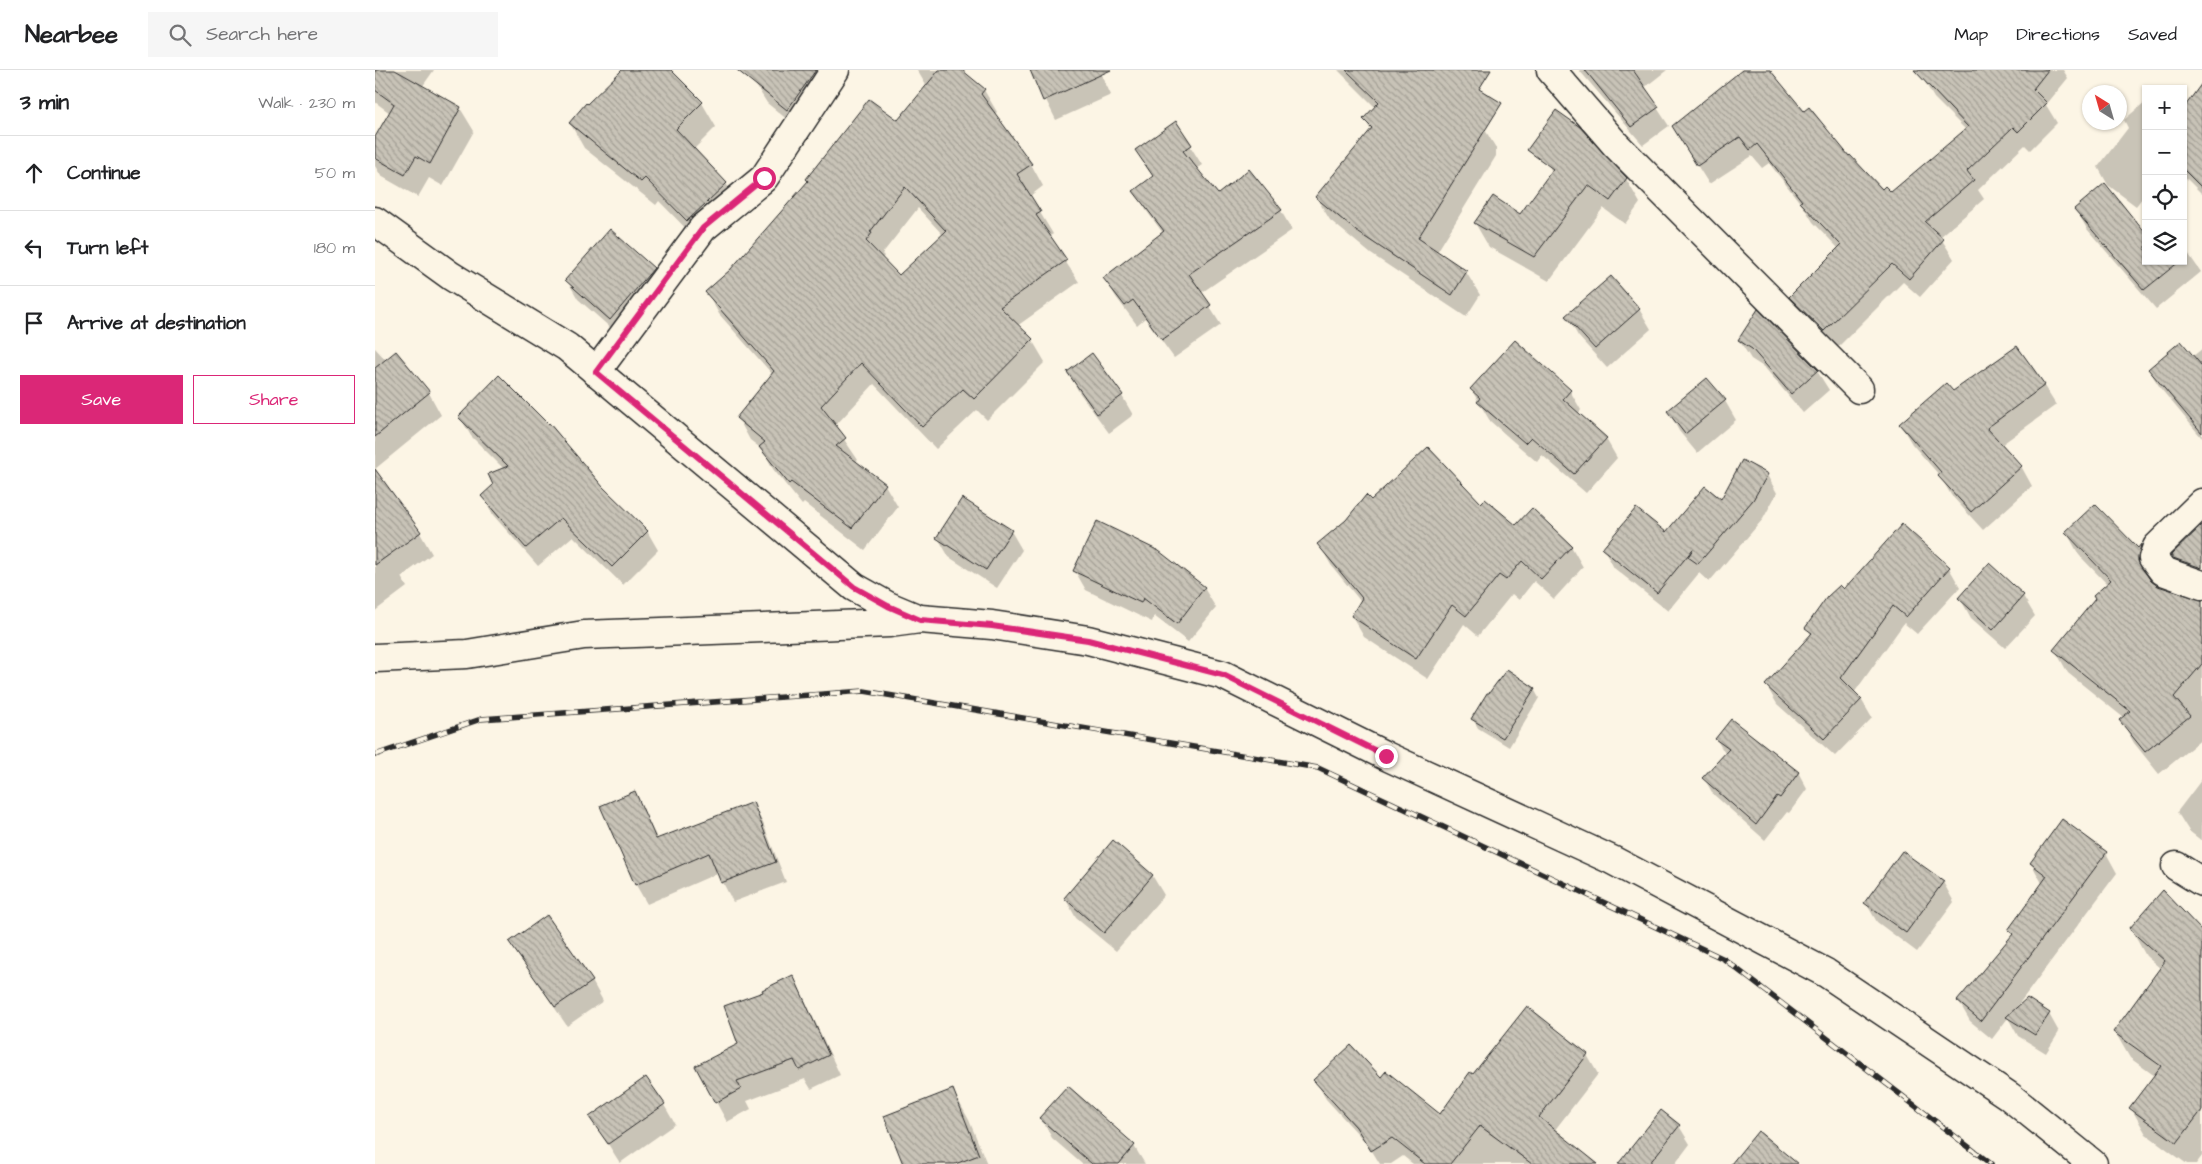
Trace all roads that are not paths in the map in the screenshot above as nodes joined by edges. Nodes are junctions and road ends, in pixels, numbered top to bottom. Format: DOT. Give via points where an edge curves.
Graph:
graph roads {
  1 [pos="835,70"];
  2 [pos="1551,70"];
  3 [pos="375,221"];
  4 [pos="596,372"];
  5 [pos="1859,388"];
  6 [pos="2202,502"];
  7 [pos="2202,585"];
  8 [pos="920,620"];
  9 [pos="375,658"];
  10 [pos="2176,866"];
  11 [pos="2202,882"];
  12 [pos="2093,1164"];
  1 -- 4 [label="street" via="764,178 703,228"];
  2 -- 5 [label="street" via="1616,145"];
  3 -- 4 [label="street" via="451,276 567,348"];
  4 -- 8 [label="street" via="854,587"];
  6 -- 7 [label="street" via="2157,547 2153,558 2163,571"];
  8 -- 9 [label="street" via="584,635 467,654"];
  8 -- 12 [label="street" via="992,626 1088,640 1223,675 1386,756 1612,860 1826,973 2009,1096"];
  10 -- 11 [label="street"];
}
